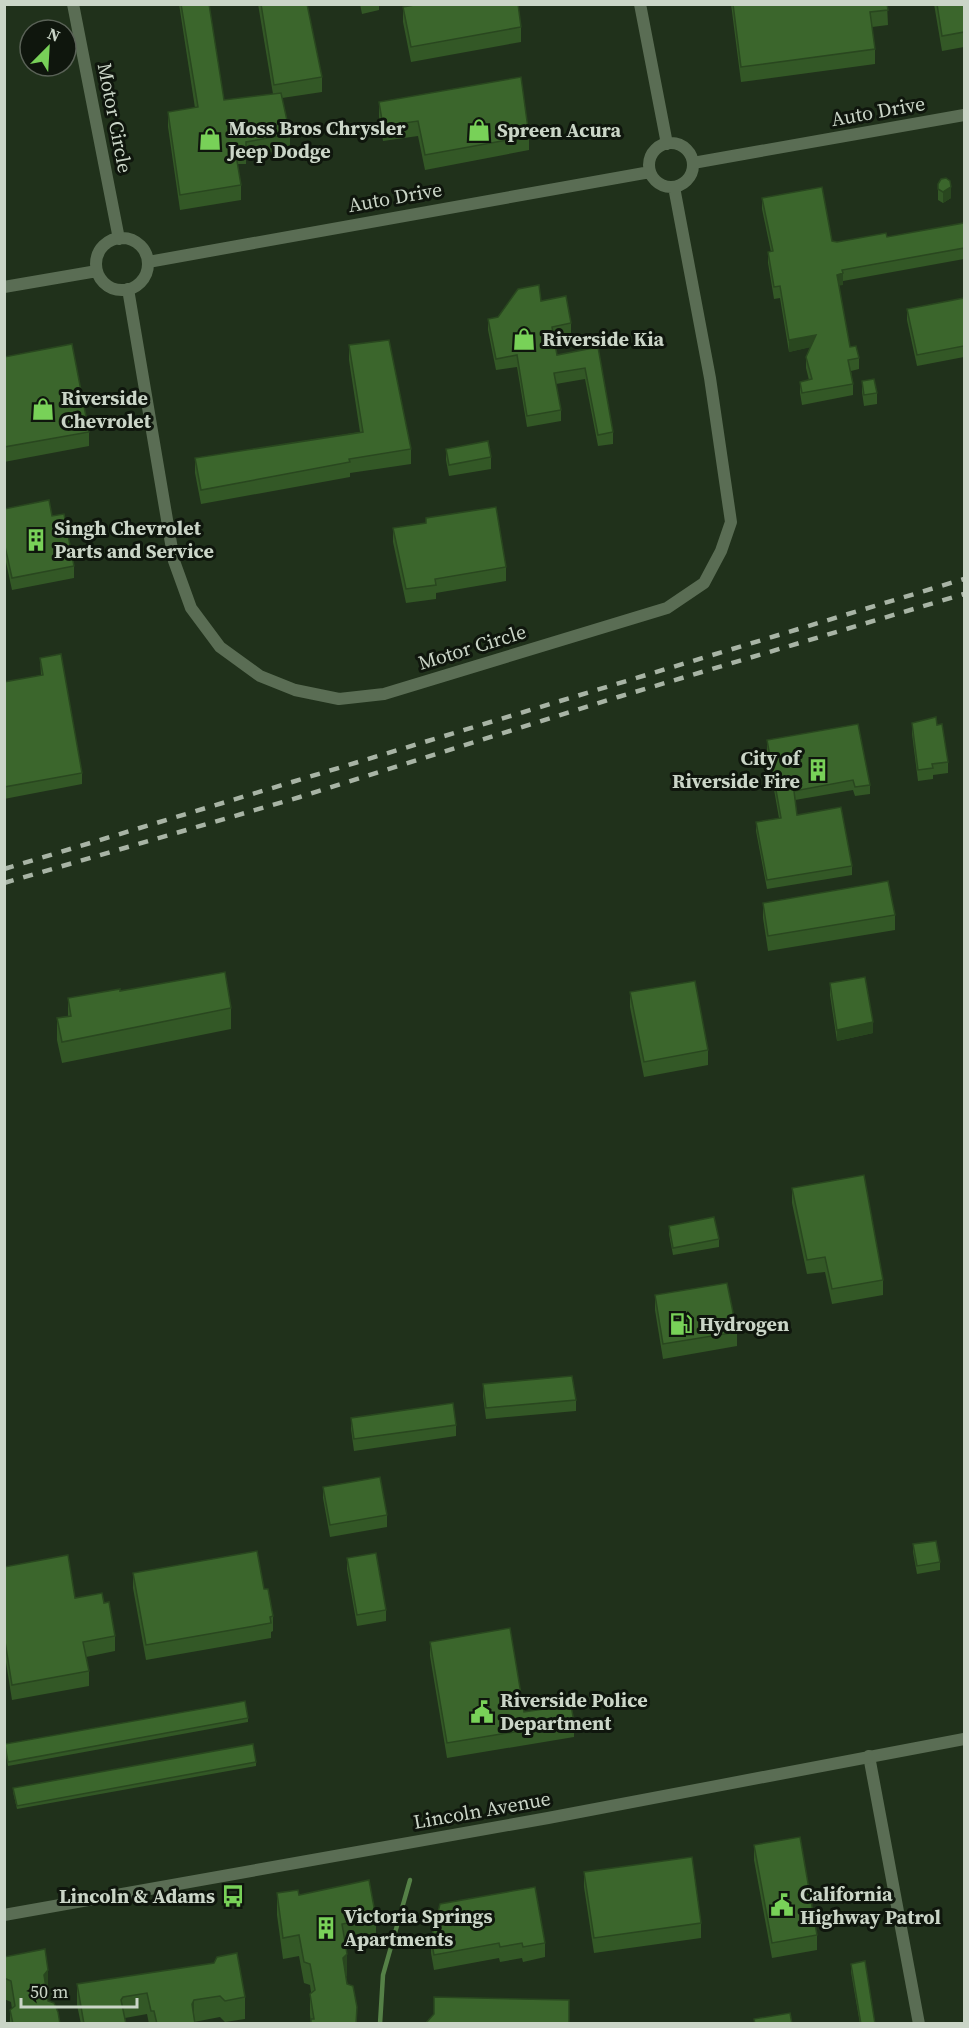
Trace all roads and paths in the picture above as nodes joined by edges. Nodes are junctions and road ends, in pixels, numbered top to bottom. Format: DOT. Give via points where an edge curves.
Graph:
graph roads {
  1 [pos="74,4"];
  2 [pos="640,4"];
  3 [pos="964,115"];
  4 [pos="666,144"];
  5 [pos="693,163"];
  6 [pos="650,172"];
  7 [pos="674,187"];
  8 [pos="119,238"];
  9 [pos="148,262"];
  10 [pos="97,270"];
  11 [pos="4,287"];
  12 [pos="128,289"];
  13 [pos="964,1739"];
  14 [pos="869,1756"];
  15 [pos="4,1915"];
  16 [pos="919,2024"];
  1 -- 8 [label="street, Motor Circle"];
  2 -- 4 [label="street"];
  3 -- 5 [label="street, Auto Drive"];
  4 -- 5 [label="street" via="683,148"];
  4 -- 6 [label="street" via="652,154"];
  5 -- 7 [label="street" via="686,181"];
  6 -- 7 [label="street" via="657,182"];
  6 -- 9 [label="street, Auto Drive"];
  7 -- 12 [label="street, Motor Circle" via="710,378 731,522 704,582 667,608 384,694 339,699 294,690 260,676 220,647 191,608 174,561"];
  8 -- 9 [label="street" via="135,242"];
  8 -- 10 [label="street" via="104,246 96,262"];
  9 -- 12 [label="street" via="145,276"];
  10 -- 11 [label="street"];
  10 -- 12 [label="street" via="112,288"];
  13 -- 14 [label="street, Lincoln Avenue"];
  14 -- 15 [label="street, Lincoln Avenue"];
  14 -- 16 [label="street"];
}
